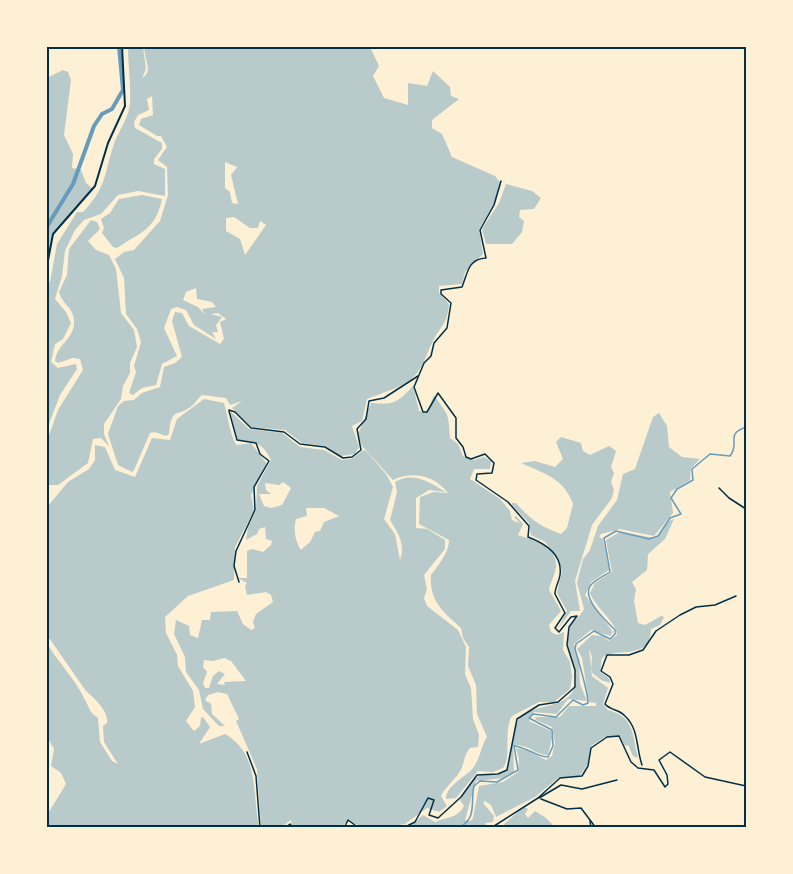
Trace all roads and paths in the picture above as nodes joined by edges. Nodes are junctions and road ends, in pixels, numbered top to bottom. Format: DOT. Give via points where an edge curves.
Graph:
graph roads {
  1 [pos="122,46"];
  2 [pos="501,181"];
  3 [pos="46,271"];
  4 [pos="419,375"];
  5 [pos="719,488"];
  6 [pos="747,509"];
  7 [pos="238,582"];
  8 [pos="736,596"];
  9 [pos="247,752"];
  10 [pos="642,766"];
  11 [pos="617,780"];
  12 [pos="747,786"];
  13 [pos="538,798"];
  14 [pos="590,820"];
  15 [pos="260,828"];
  16 [pos="285,828"];
  17 [pos="293,828"];
  18 [pos="344,828"];
  19 [pos="359,828"];
  20 [pos="403,828"];
  21 [pos="491,828"];
  22 [pos="591,828"];
  23 [pos="596,828"];
  1 -- 3 [label="street" via="125,106 95,186 53,234"];
  2 -- 4 [label="street" via="494,205 480,230 486,258 476,259 470,266 462,287 441,290 451,303 449,321"];
  4 -- 7 [label="street" via="384,398 369,401 366,419 357,429 361,450 352,457 340,457 325,447 300,444 284,432 251,428 229,410 235,438 256,443 260,454 269,461 254,487 255,510 236,551"];
  4 -- 20 [label="street" via="414,387 421,410 427,412 437,392 456,418 455,435 466,457 474,459 484,454 492,458 492,473 477,474 476,480 508,502 529,526 528,537 552,550 559,562 555,594 565,613 555,628 559,632 571,617 577,616 569,627 567,645 575,684 558,702 539,705 517,719 507,770 477,775 438,818 429,814 434,800 428,798 415,822"];
  5 -- 6 [label="street"];
  8 -- 10 [label="street" via="680,615 656,631 643,650 629,656 607,655 603,659 601,671 613,684 605,704 623,713 634,727"];
  9 -- 15 [label="street" via="256,776"];
  10 -- 12 [label="street" via="657,773 666,787 667,775 659,760 670,752 705,777"];
  10 -- 13 [label="street" via="638,768 631,762 619,736 607,737 591,748 582,776 560,778"];
  11 -- 13 [label="street" via="582,789 561,785"];
  13 -- 14 [label="street" via="567,809 581,808"];
  13 -- 21 [label="street"];
  14 -- 22 [label="street"];
  14 -- 23 [label="street"];
  16 -- 17 [label="street" via="290,824"];
  18 -- 19 [label="street" via="348,820"];
}
